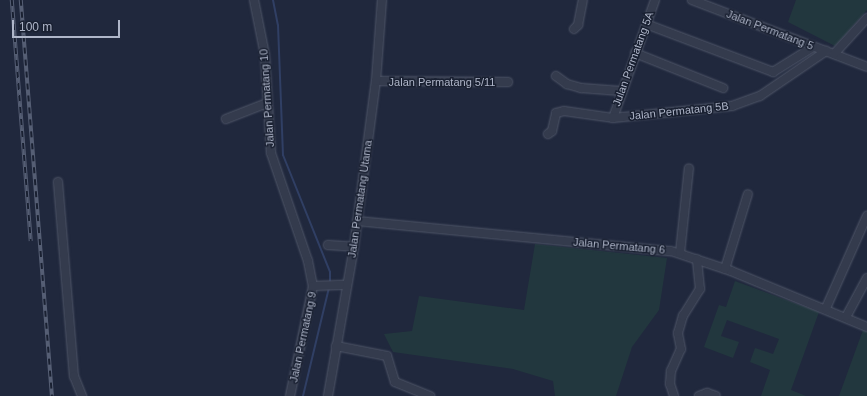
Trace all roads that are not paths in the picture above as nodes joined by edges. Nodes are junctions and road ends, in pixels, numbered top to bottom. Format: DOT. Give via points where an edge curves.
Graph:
graph roads {
  1 [pos="254,0"];
  2 [pos="382,0"];
  3 [pos="583,0"];
  4 [pos="654,0"];
  5 [pos="692,0"];
  6 [pos="867,18"];
  7 [pos="646,24"];
  8 [pos="574,29"];
  9 [pos="813,47"];
  10 [pos="830,52"];
  11 [pos="635,53"];
  12 [pos="867,67"];
  13 [pos="556,76"];
  14 [pos="376,81"];
  15 [pos="508,82"];
  16 [pos="723,88"];
  17 [pos="620,92"];
  18 [pos="267,103"];
  19 [pos="613,118"];
  20 [pos="226,119"];
  21 [pos="548,134"];
  22 [pos="689,168"];
  23 [pos="58,182"];
  24 [pos="748,194"];
  25 [pos="867,216"];
  26 [pos="357,221"];
  27 [pos="328,245"];
  28 [pos="354,247"];
  29 [pos="680,253"];
  30 [pos="697,259"];
  31 [pos="724,268"];
  32 [pos="867,278"];
  33 [pos="342,285"];
  34 [pos="315,286"];
  35 [pos="826,308"];
  36 [pos="846,317"];
  37 [pos="867,327"];
  38 [pos="336,346"];
  39 [pos="82,396"];
  40 [pos="290,396"];
  41 [pos="328,396"];
  42 [pos="430,396"];
  43 [pos="674,396"];
  44 [pos="699,396"];
  45 [pos="716,396"];
  1 -- 18 [label="street, Jalan Permatang 10" via="266,55"];
  2 -- 14 [label="street, Jalan Permatang Utama"];
  3 -- 8 [label="street" via="578,25"];
  4 -- 7 [label="street, Julan Permatang 5A"];
  5 -- 9 [label="street, Jalan Permatang 5"];
  6 -- 10 [label="street, Jalan Permatang 5B"];
  7 -- 9 [label="street" via="773,72"];
  7 -- 11 [label="street, Julan Permatang 5A"];
  9 -- 10 [label="street, Jalan Permatang 5"];
  10 -- 12 [label="street, Jalan Permatang 5"];
  10 -- 19 [label="street, Jalan Permatang 5B" via="760,96 732,106"];
  11 -- 16 [label="street, Jalan Permatang 5B"];
  11 -- 17 [label="street, Julan Permatang 5A"];
  13 -- 17 [label="street" via="567,84 581,88"];
  14 -- 15 [label="street, Jalan Permatang 5/11"];
  14 -- 26 [label="street, Jalan Permatang Utama"];
  17 -- 19 [label="street, Julan Permatang 5A"];
  18 -- 20 [label="street"];
  18 -- 34 [label="street, Jalan Permatang 10" via="271,153"];
  19 -- 21 [label="street, Jalan Permatang 5B" via="564,110 556,113 552,131"];
  22 -- 29 [label="street"];
  23 -- 39 [label="street" via="74,376"];
  24 -- 31 [label="street"];
  25 -- 35 [label="street"];
  26 -- 28 [label="street, Jalan Permatang Utama"];
  26 -- 29 [label="street, Jalan Permatang 6" via="653,248"];
  27 -- 28 [label="street"];
  28 -- 33 [label="street, Jalan Permatang Utama"];
  29 -- 30 [label="street, Jalan Permatang 6"];
  30 -- 31 [label="street, Jalan Permatang 6"];
  30 -- 43 [label="street" via="700,290 683,316 678,333 680,349 671,371 670,384"];
  31 -- 35 [label="street, Jalan Permatang 6"];
  32 -- 36 [label="street"];
  33 -- 34 [label="street, Jalan Permatang 9"];
  33 -- 38 [label="street, Jalan Permatang Utama"];
  34 -- 40 [label="street, Jalan Permatang 9"];
  35 -- 36 [label="street, Jalan Permatang 6"];
  36 -- 37 [label="street, Jalan Permatang 6"];
  38 -- 41 [label="street, Jalan Permatang Utama"];
  38 -- 42 [label="street" via="387,356 395,382"];
  44 -- 45 [label="street" via="707,393"];
}
